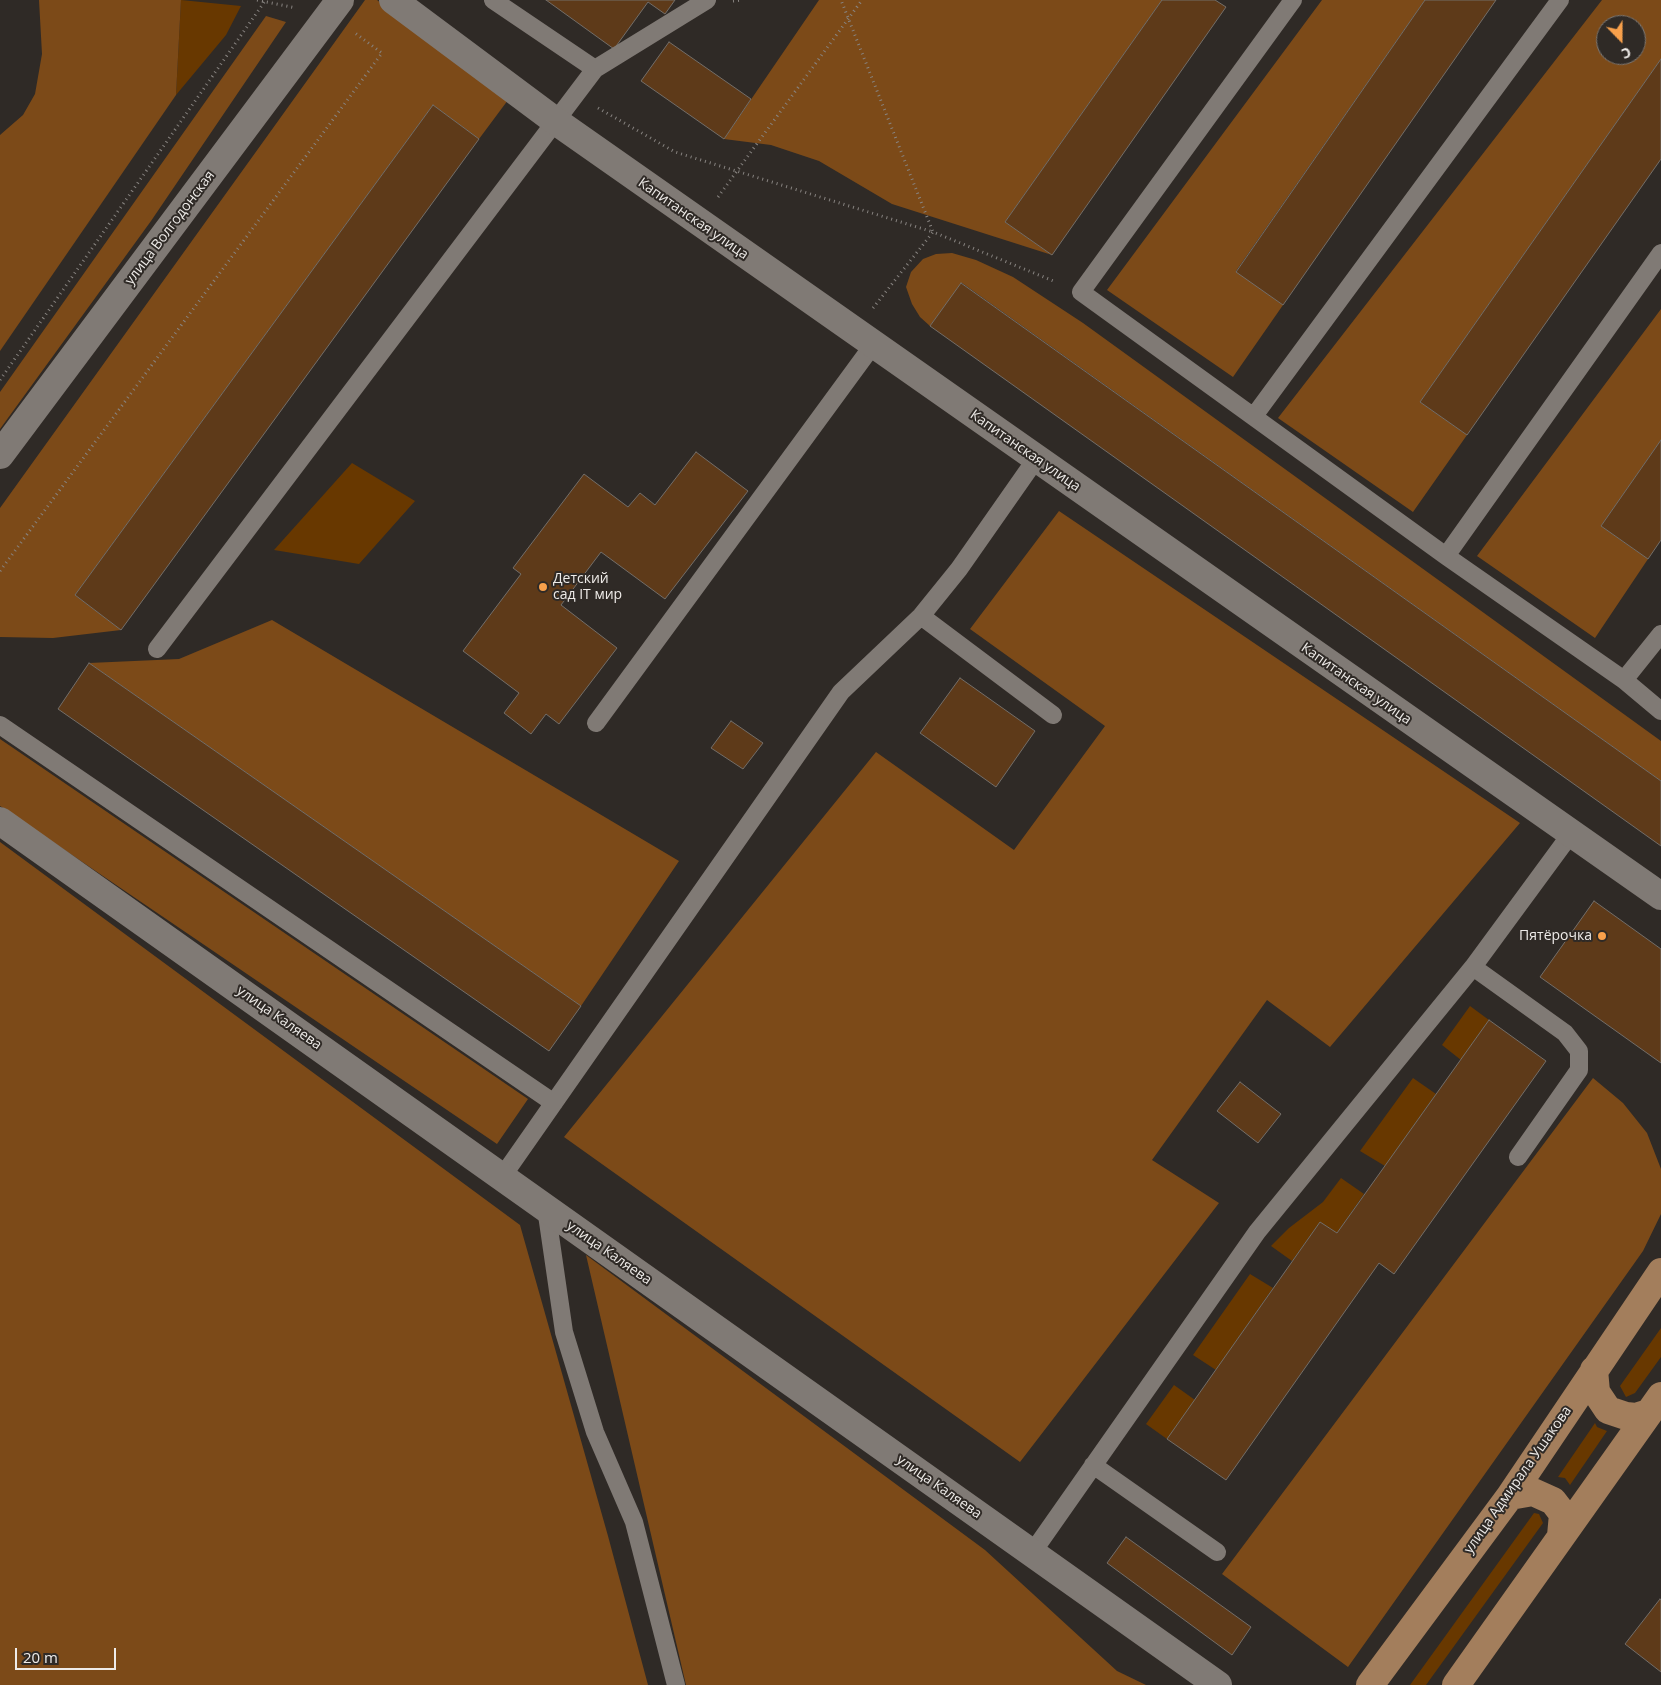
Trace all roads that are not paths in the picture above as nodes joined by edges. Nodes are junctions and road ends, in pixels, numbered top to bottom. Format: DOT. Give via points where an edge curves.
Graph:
graph roads {
  1 [pos="393,0"];
  2 [pos="493,0"];
  3 [pos="707,0"];
  4 [pos="1293,0"];
  5 [pos="1560,0"];
  6 [pos="335,7"];
  7 [pos="594,69"];
  8 [pos="554,120"];
  9 [pos="1661,253"];
  10 [pos="864,338"];
  11 [pos="1254,416"];
  12 [pos="0,455"];
  13 [pos="1036,459"];
  14 [pos="1446,556"];
  15 [pos="921,616"];
  16 [pos="1661,634"];
  17 [pos="157,649"];
  18 [pos="1624,680"];
  19 [pos="1661,711"];
  20 [pos="1053,715"];
  21 [pos="596,723"];
  22 [pos="0,725"];
  23 [pos="0,821"];
  24 [pos="1570,834"];
  25 [pos="1661,896"];
  26 [pos="1473,967"];
  27 [pos="554,1103"];
  28 [pos="1518,1156"];
  29 [pos="502,1177"];
  30 [pos="546,1208"];
  31 [pos="1661,1272"];
  32 [pos="1594,1370"];
  33 [pos="1655,1405"];
  34 [pos="1093,1466"];
  35 [pos="1510,1496"];
  36 [pos="1562,1536"];
  37 [pos="1217,1552"];
  38 [pos="1032,1553"];
  39 [pos="676,1685"];
  40 [pos="1218,1685"];
  41 [pos="1370,1685"];
  42 [pos="1456,1685"];
  1 -- 8 [label="street, Капитанская улица"];
  2 -- 7 [label="lane"];
  3 -- 7 [label="lane"];
  4 -- 11 [label="lane" via="1081,292"];
  5 -- 11 [label="lane"];
  6 -- 12 [label="street, улица Волгодонская"];
  7 -- 8 [label="lane"];
  8 -- 10 [label="street, Капитанская улица"];
  8 -- 17 [label="lane"];
  9 -- 14 [label="lane"];
  10 -- 13 [label="street, Капитанская улица"];
  10 -- 21 [label="lane"];
  11 -- 14 [label="lane"];
  13 -- 15 [label="lane" via="959,569"];
  13 -- 24 [label="street, Капитанская улица"];
  14 -- 18 [label="lane"];
  15 -- 20 [label="lane"];
  15 -- 27 [label="lane" via="841,692"];
  16 -- 18 [label="lane"];
  18 -- 19 [label="lane"];
  22 -- 27 [label="lane"];
  23 -- 29 [label="street, улица Каляева"];
  24 -- 25 [label="street, Капитанская улица"];
  24 -- 26 [label="lane"];
  26 -- 28 [label="lane" via="1565,1033 1579,1051 1579,1070"];
  26 -- 34 [label="lane" via="1257,1232"];
  27 -- 29 [label="lane"];
  29 -- 30 [label="street, улица Каляева"];
  30 -- 38 [label="street, улица Каляева"];
  30 -- 39 [label="lane" via="564,1332 595,1432 634,1522"];
  31 -- 32 [label="main road, улица Адмирала Ушакова"];
  32 -- 33 [label="main road" via="1596,1392 1608,1410 1636,1417"];
  32 -- 35 [label="main road, улица Адмирала Ушакова"];
  33 -- 36 [label="main road"];
  34 -- 37 [label="lane"];
  34 -- 38 [label="lane"];
  35 -- 36 [label="main road" via="1533,1492 1553,1501 1563,1514"];
  35 -- 41 [label="main road, улица Адмирала Ушакова"];
  36 -- 42 [label="main road"];
  38 -- 40 [label="street, улица Каляева"];
}
